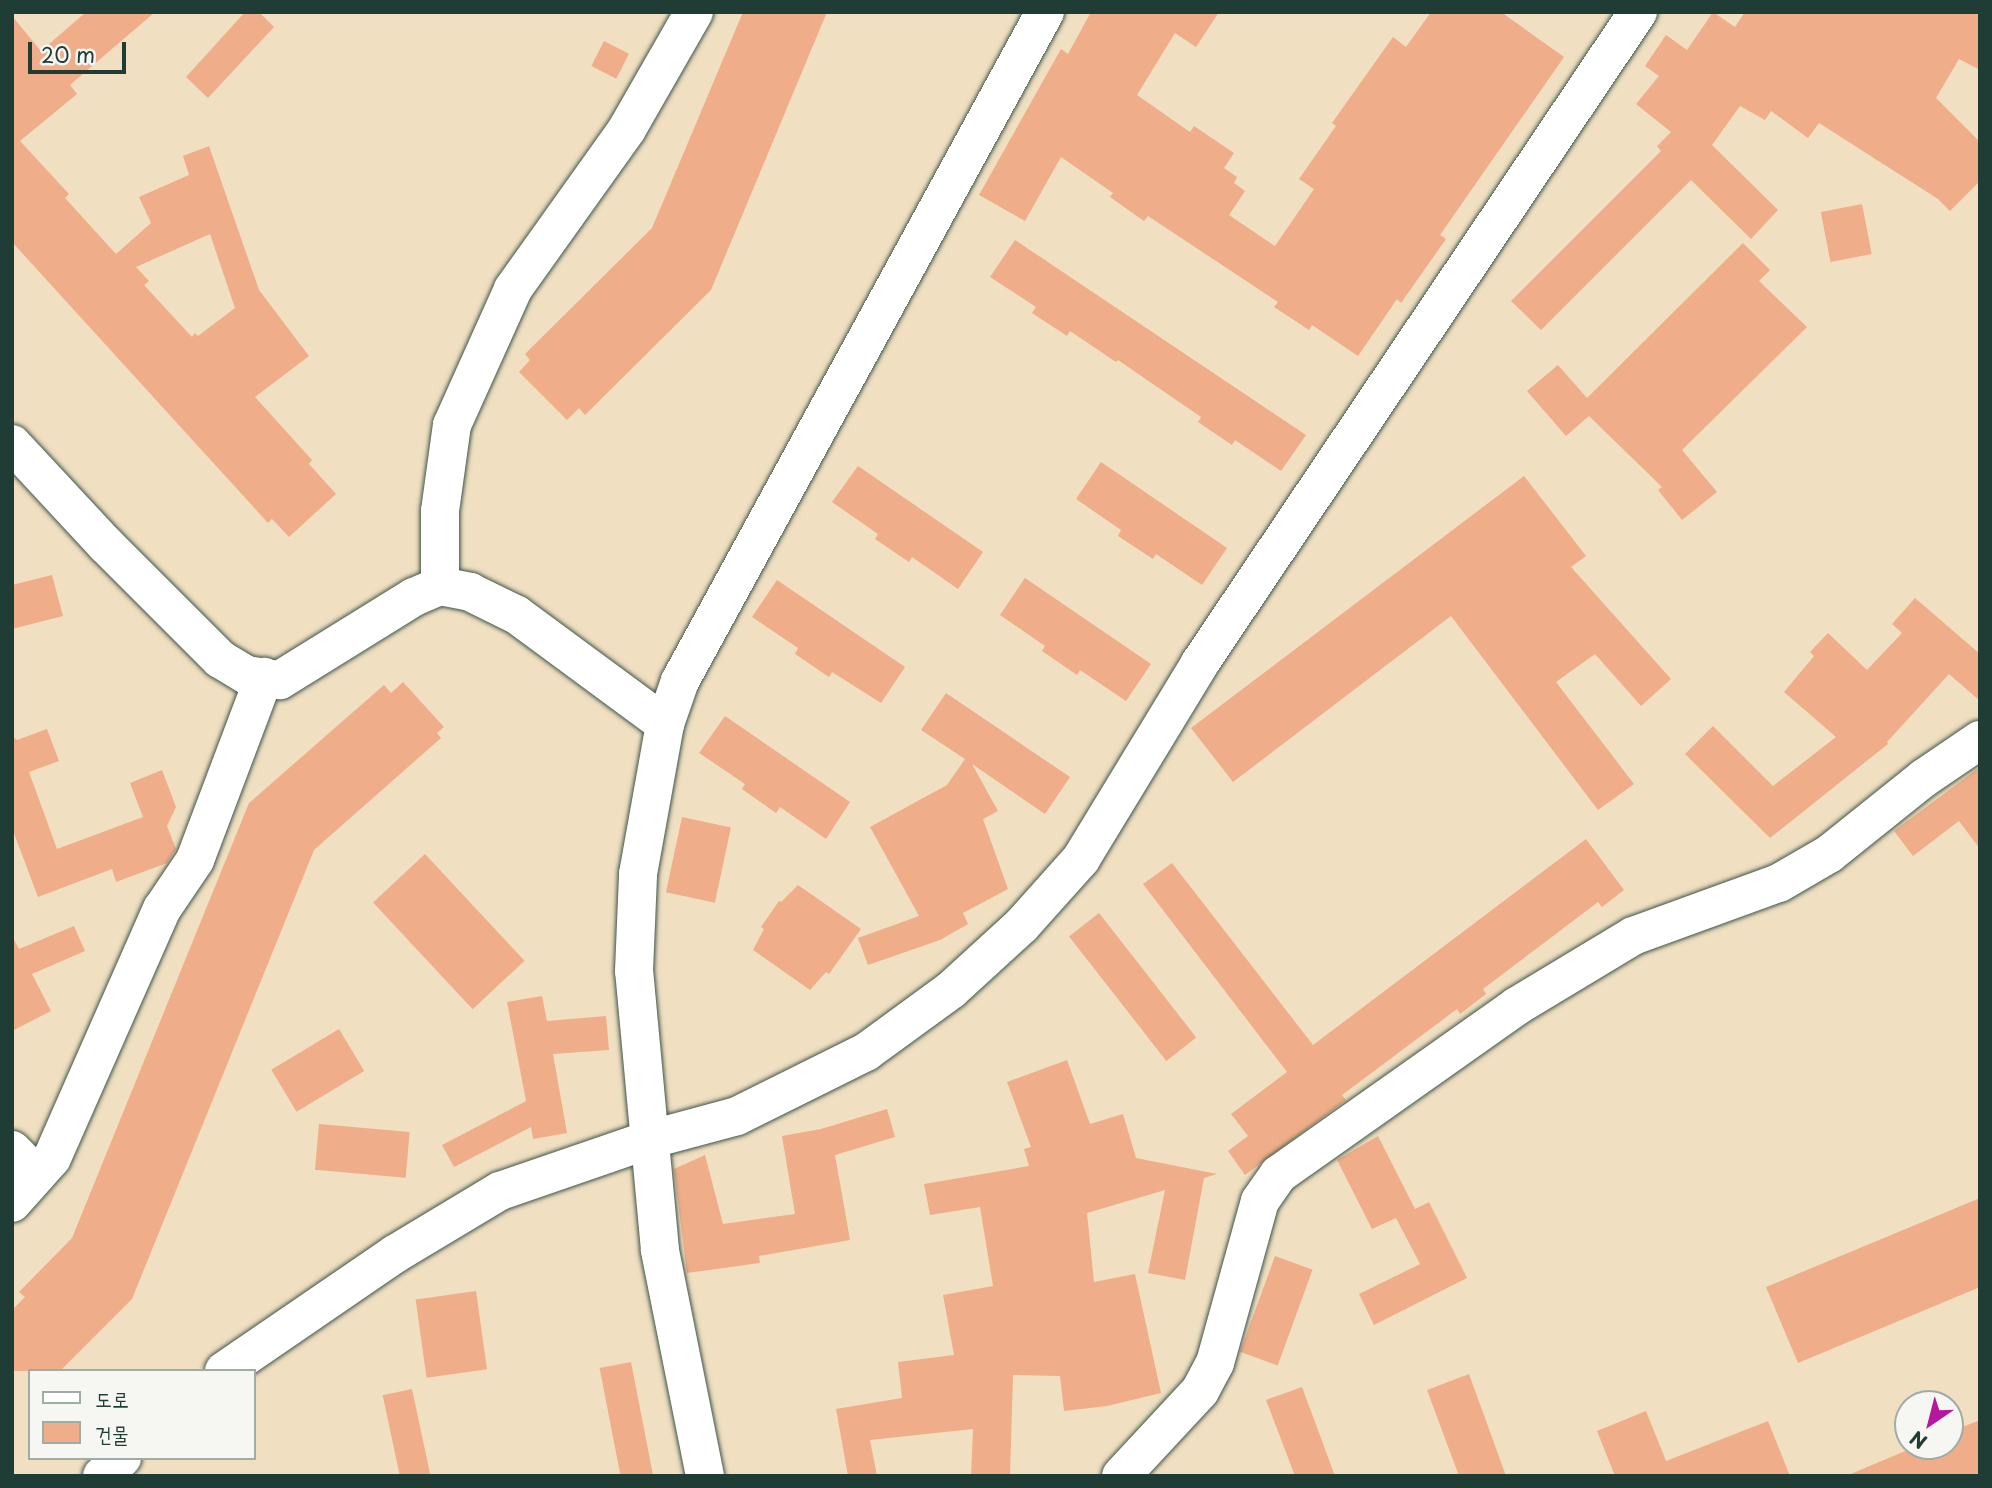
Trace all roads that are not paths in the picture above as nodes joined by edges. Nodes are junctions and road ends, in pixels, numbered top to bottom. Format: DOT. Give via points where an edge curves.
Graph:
graph roads {
  1 [pos="694,12"];
  2 [pos="1045,12"];
  3 [pos="1638,12"];
  4 [pos="12,444"];
  5 [pos="440,586"];
  6 [pos="264,677"];
  7 [pos="665,724"];
  8 [pos="1980,740"];
  9 [pos="648,1140"];
  10 [pos="25,1162"];
  11 [pos="12,1203"];
  12 [pos="227,1369"];
  13 [pos="120,1460"];
  14 [pos="102,1476"];
  15 [pos="705,1476"];
  16 [pos="1121,1476"];
  1 -- 5 [label="street" via="627,129 513,289 452,425 440,511"];
  2 -- 7 [label="street" via="680,681"];
  3 -- 9 [label="street" via="1199,663 1081,859 1022,925 960,982 866,1052 737,1116"];
  4 -- 6 [label="street" via="220,659 247,675"];
  5 -- 6 [label="street" via="414,597 280,680"];
  5 -- 7 [label="street" via="470,592 517,615"];
  6 -- 10 [label="street" via="195,860 163,909 52,1158"];
  7 -- 9 [label="street" via="638,874 635,943"];
  8 -- 16 [label="street" via="1829,854 1779,883 1633,936 1517,1006 1279,1174 1260,1201 1210,1372 1200,1391"];
  9 -- 12 [label="street" via="500,1191 395,1254"];
  9 -- 15 [label="street" via="660,1250"];
  10 -- 11 [label="street"];
  13 -- 14 [label="street"];
}
